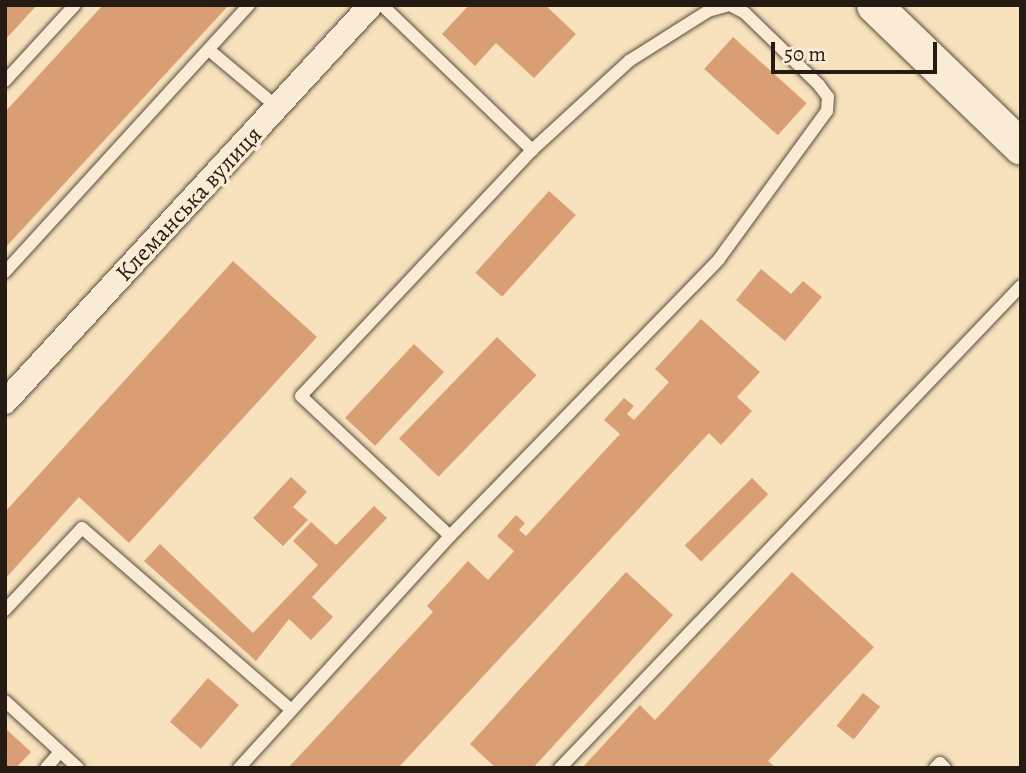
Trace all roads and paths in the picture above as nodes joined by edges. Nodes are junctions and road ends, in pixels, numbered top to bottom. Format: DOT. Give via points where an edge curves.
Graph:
graph roads {
  1 [pos="75,5"];
  2 [pos="249,5"];
  3 [pos="371,5"];
  4 [pos="382,5"];
  5 [pos="729,5"];
  6 [pos="874,5"];
  7 [pos="209,50"];
  8 [pos="5,81"];
  9 [pos="278,108"];
  10 [pos="1021,147"];
  11 [pos="532,150"];
  12 [pos="5,272"];
  13 [pos="1021,286"];
  14 [pos="5,402"];
  15 [pos="450,536"];
  16 [pos="5,610"];
  17 [pos="5,701"];
  18 [pos="291,710"];
  19 [pos="60,752"];
  20 [pos="46,768"];
  21 [pos="78,768"];
  22 [pos="239,768"];
  23 [pos="560,768"];
  24 [pos="935,768"];
  25 [pos="946,768"];
  1 -- 8 [label="lane"];
  2 -- 7 [label="lane"];
  3 -- 9 [label="street, Клеманська вулиця"];
  4 -- 11 [label="lane"];
  5 -- 11 [label="lane" via="708,11 629,61"];
  5 -- 15 [label="lane" via="745,13 819,85 828,97 827,111 719,259"];
  6 -- 10 [label="street"];
  7 -- 9 [label="lane"];
  7 -- 12 [label="lane"];
  9 -- 14 [label="street, Клеманська вулиця"];
  11 -- 15 [label="lane" via="302,396"];
  13 -- 23 [label="lane"];
  15 -- 18 [label="lane"];
  16 -- 18 [label="lane" via="82,528"];
  17 -- 19 [label="lane"];
  18 -- 22 [label="lane"];
  19 -- 20 [label="lane"];
  19 -- 21 [label="lane"];
  24 -- 25 [label="lane" via="940,763"];
}
